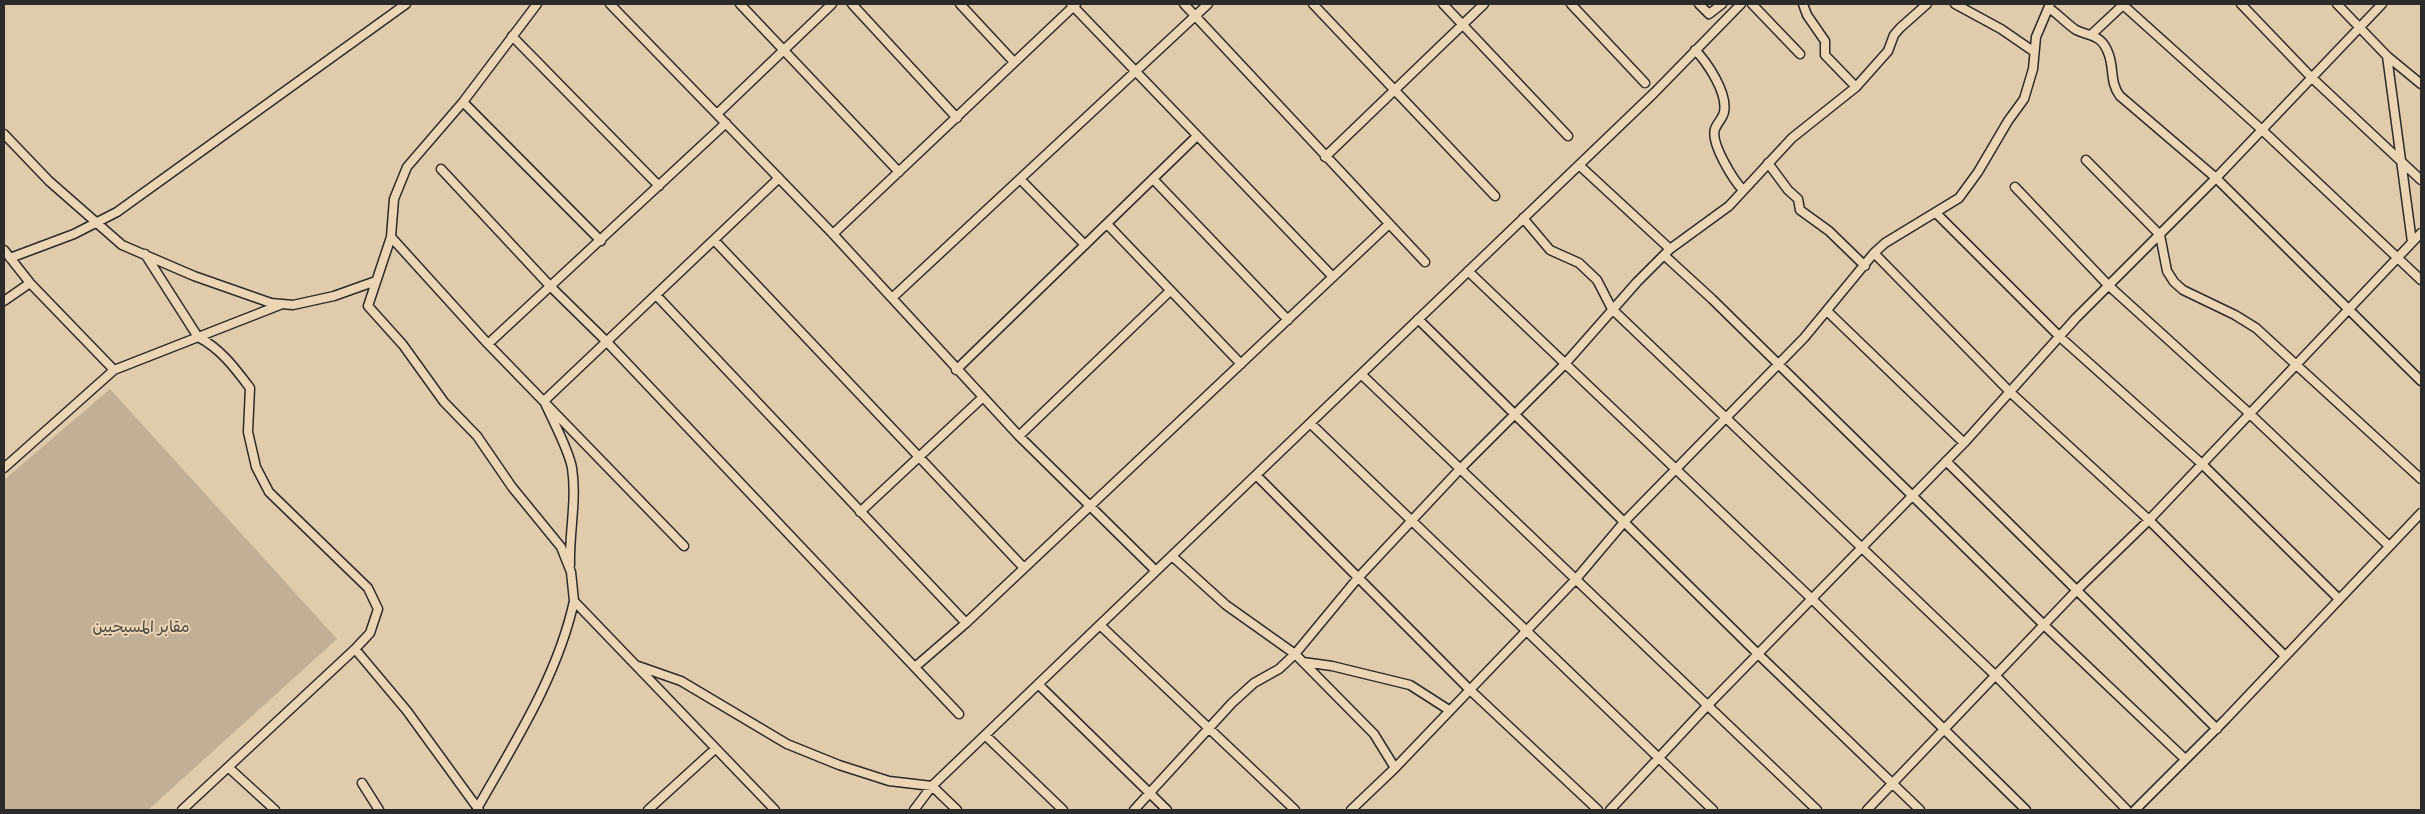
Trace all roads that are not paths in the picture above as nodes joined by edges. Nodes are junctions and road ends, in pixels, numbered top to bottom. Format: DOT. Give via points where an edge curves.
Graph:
graph roads {
  1 [pos="406,4"];
  2 [pos="537,4"];
  3 [pos="610,4"];
  4 [pos="740,4"];
  5 [pos="832,4"];
  6 [pos="852,4"];
  7 [pos="960,4"];
  8 [pos="1184,4"];
  9 [pos="1208,4"];
  10 [pos="1313,4"];
  11 [pos="1443,4"];
  12 [pos="1484,4"];
  13 [pos="1571,4"];
  14 [pos="1700,4"];
  15 [pos="1722,4"];
  16 [pos="1741,4"];
  17 [pos="1752,4"];
  18 [pos="1803,4"];
  19 [pos="1927,4"];
  20 [pos="1955,4"];
  21 [pos="2123,4"];
  22 [pos="2241,4"];
  23 [pos="2337,4"];
  24 [pos="2382,4"];
  25 [pos="1073,5"];
  26 [pos="2050,6"];
  27 [pos="1196,17"];
  28 [pos="1463,25"];
  29 [pos="2361,26"];
  30 [pos="2092,34"];
  31 [pos="512,36"];
  32 [pos="1695,50"];
  33 [pos="784,51"];
  34 [pos="2033,51"];
  35 [pos="1800,54"];
  36 [pos="2387,56"];
  37 [pos="1014,61"];
  38 [pos="1136,71"];
  39 [pos="2311,77"];
  40 [pos="1645,83"];
  41 [pos="2421,84"];
  42 [pos="1856,87"];
  43 [pos="1394,90"];
  44 [pos="462,102"];
  45 [pos="718,113"];
  46 [pos="957,118"];
  47 [pos="726,123"];
  48 [pos="2261,129"];
  49 [pos="4,134"];
  50 [pos="1196,136"];
  51 [pos="1568,136"];
  52 [pos="1325,157"];
  53 [pos="2086,160"];
  54 [pos="2401,161"];
  55 [pos="1768,163"];
  56 [pos="1578,165"];
  57 [pos="441,169"];
  58 [pos="899,172"];
  59 [pos="779,178"];
  60 [pos="2216,178"];
  61 [pos="1020,179"];
  62 [pos="1153,179"];
  63 [pos="2421,180"];
  64 [pos="659,186"];
  65 [pos="2015,187"];
  66 [pos="1743,190"];
  67 [pos="1495,196"];
  68 [pos="1937,214"];
  69 [pos="1523,218"];
  70 [pos="95,223"];
  71 [pos="1107,224"];
  72 [pos="1390,224"];
  73 [pos="2421,232"];
  74 [pos="832,234"];
  75 [pos="2160,235"];
  76 [pos="390,238"];
  77 [pos="714,240"];
  78 [pos="601,241"];
  79 [pos="2412,242"];
  80 [pos="1085,245"];
  81 [pos="1670,249"];
  82 [pos="4,250"];
  83 [pos="1874,253"];
  84 [pos="145,254"];
  85 [pos="1665,256"];
  86 [pos="2398,257"];
  87 [pos="10,258"];
  88 [pos="1425,262"];
  89 [pos="1865,266"];
  90 [pos="1468,271"];
  91 [pos="1333,276"];
  92 [pos="2421,280"];
  93 [pos="376,281"];
  94 [pos="30,283"];
  95 [pos="2108,285"];
  96 [pos="551,287"];
  97 [pos="1170,291"];
  98 [pos="656,295"];
  99 [pos="892,298"];
  100 [pos="4,301"];
  101 [pos="282,304"];
  102 [pos="1612,309"];
  103 [pos="2348,310"];
  104 [pos="1827,311"];
  105 [pos="1418,319"];
  106 [pos="1288,320"];
  107 [pos="198,337"];
  108 [pos="2060,337"];
  109 [pos="606,341"];
  110 [pos="488,344"];
  111 [pos="2295,363"];
  112 [pos="1241,364"];
  113 [pos="1564,364"];
  114 [pos="1777,364"];
  115 [pos="114,370"];
  116 [pos="956,370"];
  117 [pos="1361,374"];
  118 [pos="2421,381"];
  119 [pos="2010,392"];
  120 [pos="982,398"];
  121 [pos="544,400"];
  122 [pos="2249,413"];
  123 [pos="1513,415"];
  124 [pos="1726,417"];
  125 [pos="1310,423"];
  126 [pos="1019,436"];
  127 [pos="1964,443"];
  128 [pos="919,458"];
  129 [pos="1946,461"];
  130 [pos="2202,464"];
  131 [pos="4,468"];
  132 [pos="1460,469"];
  133 [pos="1676,469"];
  134 [pos="1256,475"];
  135 [pos="2421,479"];
  136 [pos="1912,497"];
  137 [pos="1091,505"];
  138 [pos="860,512"];
  139 [pos="2421,513"];
  140 [pos="2148,520"];
  141 [pos="1625,521"];
  142 [pos="1412,522"];
  143 [pos="684,546"];
  144 [pos="2389,546"];
  145 [pos="1862,547"];
  146 [pos="1172,556"];
  147 [pos="1024,568"];
  148 [pos="1156,571"];
  149 [pos="570,572"];
  150 [pos="1357,579"];
  151 [pos="1576,579"];
  152 [pos="2078,589"];
  153 [pos="1812,599"];
  154 [pos="2339,599"];
  155 [pos="574,600"];
  156 [pos="966,623"];
  157 [pos="1100,625"];
  158 [pos="2044,625"];
  159 [pos="1526,631"];
  160 [pos="355,649"];
  161 [pos="1296,654"];
  162 [pos="1758,654"];
  163 [pos="2285,656"];
  164 [pos="1303,662"];
  165 [pos="636,665"];
  166 [pos="915,667"];
  167 [pos="1996,676"];
  168 [pos="1038,684"];
  169 [pos="1469,689"];
  170 [pos="1708,705"];
  171 [pos="1449,710"];
  172 [pos="960,714"];
  173 [pos="1945,729"];
  174 [pos="2217,729"];
  175 [pos="1208,730"];
  176 [pos="985,735"];
  177 [pos="715,749"];
  178 [pos="1658,758"];
  179 [pos="2185,759"];
  180 [pos="228,767"];
  181 [pos="1395,768"];
  182 [pos="362,783"];
  183 [pos="1892,784"];
  184 [pos="932,786"];
  185 [pos="1150,794"];
  186 [pos="479,809"];
  187 [pos="182,810"];
  188 [pos="276,810"];
  189 [pos="379,810"];
  190 [pos="648,810"];
  191 [pos="775,810"];
  192 [pos="914,810"];
  193 [pos="957,810"];
  194 [pos="1063,810"];
  195 [pos="1134,810"];
  196 [pos="1167,810"];
  197 [pos="1295,810"];
  198 [pos="1351,810"];
  199 [pos="1598,810"];
  200 [pos="1610,810"];
  201 [pos="1713,810"];
  202 [pos="1817,810"];
  203 [pos="1867,810"];
  204 [pos="1920,810"];
  205 [pos="2026,810"];
  206 [pos="2127,810"];
  207 [pos="2135,810"];
  1 -- 70 [label="street" via="117,212"];
  2 -- 31 [label="street"];
  3 -- 45 [label="street"];
  4 -- 33 [label="street"];
  5 -- 33 [label="street"];
  6 -- 46 [label="street"];
  7 -- 37 [label="street"];
  8 -- 27 [label="street"];
  9 -- 27 [label="street"];
  10 -- 43 [label="street"];
  11 -- 28 [label="street"];
  12 -- 28 [label="street"];
  13 -- 40 [label="street"];
  14 -- 15 [label="street" via="1709,14"];
  16 -- 32 [label="street"];
  17 -- 35 [label="street"];
  18 -- 42 [label="street" via="1825,41 1825,55"];
  19 -- 42 [label="street" via="1894,35 1888,51"];
  20 -- 34 [label="street" via="2001,28"];
  21 -- 30 [label="street"];
  21 -- 48 [label="street"];
  22 -- 39 [label="street"];
  23 -- 29 [label="street"];
  24 -- 29 [label="street"];
  25 -- 37 [label="street"];
  25 -- 38 [label="street"];
  26 -- 30 [label="street" via="2076,30"];
  26 -- 34 [label="street" via="2039,26"];
  27 -- 38 [label="street"];
  27 -- 52 [label="street"];
  28 -- 43 [label="street"];
  28 -- 51 [label="street"];
  29 -- 36 [label="street"];
  29 -- 39 [label="street"];
  30 -- 60 [label="street" via="2105,47 2112,82 2120,96"];
  31 -- 44 [label="street"];
  31 -- 64 [label="street"];
  32 -- 56 [label="street"];
  32 -- 66 [label="street" via="1720,86 1725,110 1714,131 1720,158"];
  33 -- 45 [label="street"];
  33 -- 58 [label="street"];
  34 -- 68 [label="street" via="2028,90 2019,108 1959,198"];
  36 -- 41 [label="street"];
  36 -- 54 [label="street"];
  37 -- 46 [label="street"];
  38 -- 50 [label="street"];
  38 -- 61 [label="street"];
  39 -- 48 [label="street"];
  39 -- 54 [label="street"];
  42 -- 55 [label="street" via="1798,132"];
  43 -- 52 [label="street"];
  43 -- 67 [label="street"];
  44 -- 76 [label="street" via="406,167 394,198"];
  44 -- 78 [label="street"];
  45 -- 47 [label="street"];
  46 -- 58 [label="street"];
  47 -- 59 [label="street"];
  47 -- 64 [label="street"];
  48 -- 60 [label="street"];
  48 -- 86 [label="street"];
  49 -- 70 [label="street"];
  50 -- 62 [label="street"];
  50 -- 91 [label="street"];
  52 -- 72 [label="street"];
  53 -- 75 [label="street"];
  54 -- 63 [label="street"];
  54 -- 79 [label="street"];
  55 -- 66 [label="street"];
  55 -- 89 [label="street" via="1798,199 1800,210 1829,231"];
  56 -- 69 [label="street"];
  56 -- 81 [label="street"];
  57 -- 96 [label="street"];
  58 -- 74 [label="street"];
  59 -- 74 [label="street"];
  59 -- 77 [label="street"];
  60 -- 75 [label="street"];
  60 -- 103 [label="street"];
  61 -- 80 [label="street"];
  61 -- 99 [label="street"];
  62 -- 71 [label="street"];
  62 -- 106 [label="street"];
  64 -- 78 [label="street"];
  65 -- 95 [label="street"];
  66 -- 81 [label="street" via="1717,215"];
  68 -- 83 [label="street" via="1885,243"];
  68 -- 108 [label="street"];
  69 -- 90 [label="street"];
  69 -- 102 [label="street" via="1550,250 1580,263 1597,280"];
  70 -- 84 [label="street" via="122,246"];
  70 -- 87 [label="street"];
  71 -- 80 [label="street"];
  71 -- 97 [label="street"];
  72 -- 88 [label="street"];
  72 -- 91 [label="street"];
  73 -- 79 [label="street"];
  74 -- 99 [label="street"];
  75 -- 95 [label="street"];
  75 -- 111 [label="street" via="2167,272 2174,282 2183,290 2249,324"];
  76 -- 93 [label="street"];
  76 -- 110 [label="street"];
  77 -- 98 [label="street"];
  77 -- 128 [label="street"];
  78 -- 96 [label="street"];
  79 -- 86 [label="street"];
  80 -- 116 [label="street"];
  81 -- 85 [label="street"];
  82 -- 87 [label="street"];
  83 -- 89 [label="street"];
  83 -- 119 [label="street"];
  84 -- 101 [label="street" via="194,276"];
  84 -- 107 [label="street"];
  85 -- 102 [label="street"];
  85 -- 114 [label="street"];
  86 -- 92 [label="street"];
  86 -- 103 [label="street"];
  87 -- 94 [label="street"];
  89 -- 104 [label="street"];
  90 -- 105 [label="street"];
  90 -- 113 [label="street"];
  91 -- 106 [label="street"];
  93 -- 101 [label="street" via="334,296 293,305"];
  93 -- 149 [label="street" via="368,306 403,345 444,402 477,436 512,487 561,547"];
  94 -- 100 [label="street"];
  94 -- 115 [label="street"];
  95 -- 108 [label="street"];
  95 -- 122 [label="street"];
  96 -- 109 [label="street"];
  96 -- 110 [label="street"];
  97 -- 112 [label="street"];
  97 -- 126 [label="street"];
  98 -- 109 [label="street"];
  98 -- 138 [label="street"];
  99 -- 116 [label="street"];
  101 -- 107 [label="street"];
  102 -- 113 [label="street"];
  102 -- 124 [label="street"];
  103 -- 111 [label="street"];
  103 -- 118 [label="street"];
  104 -- 114 [label="street"];
  104 -- 127 [label="street"];
  105 -- 117 [label="street"];
  105 -- 123 [label="street"];
  106 -- 112 [label="street"];
  107 -- 115 [label="street"];
  107 -- 160 [label="street" via="210,343 250,388 248,432 256,467 269,492 368,588 378,609 370,633"];
  108 -- 119 [label="street"];
  108 -- 130 [label="street"];
  109 -- 121 [label="street"];
  109 -- 166 [label="street"];
  110 -- 121 [label="street"];
  111 -- 122 [label="street"];
  111 -- 135 [label="street"];
  112 -- 137 [label="street"];
  113 -- 123 [label="street"];
  113 -- 133 [label="street"];
  114 -- 124 [label="street"];
  114 -- 136 [label="street"];
  115 -- 131 [label="street"];
  116 -- 120 [label="street"];
  117 -- 125 [label="street"];
  117 -- 132 [label="street"];
  119 -- 127 [label="street"];
  119 -- 140 [label="street"];
  120 -- 126 [label="street"];
  120 -- 128 [label="street"];
  121 -- 143 [label="street"];
  121 -- 149 [label="street" via="572,467 574,506 569,544"];
  122 -- 130 [label="street"];
  122 -- 144 [label="street"];
  123 -- 132 [label="street"];
  123 -- 141 [label="street"];
  124 -- 133 [label="street"];
  124 -- 145 [label="street"];
  125 -- 134 [label="street"];
  125 -- 142 [label="street"];
  126 -- 137 [label="street"];
  127 -- 129 [label="street"];
  128 -- 138 [label="street"];
  128 -- 147 [label="street"];
  129 -- 136 [label="street"];
  129 -- 152 [label="street"];
  130 -- 140 [label="street"];
  130 -- 154 [label="street"];
  132 -- 142 [label="street"];
  132 -- 151 [label="street"];
  133 -- 141 [label="street"];
  133 -- 153 [label="street"];
  134 -- 146 [label="street"];
  134 -- 150 [label="street"];
  136 -- 145 [label="street"];
  136 -- 158 [label="street"];
  137 -- 147 [label="street"];
  137 -- 148 [label="street"];
  138 -- 156 [label="street"];
  139 -- 144 [label="street"];
  140 -- 152 [label="street"];
  140 -- 163 [label="street"];
  141 -- 151 [label="street"];
  141 -- 162 [label="street"];
  142 -- 150 [label="street"];
  142 -- 159 [label="street"];
  144 -- 154 [label="street"];
  145 -- 153 [label="street"];
  145 -- 167 [label="street"];
  146 -- 148 [label="street"];
  146 -- 161 [label="street" via="1226,605"];
  147 -- 156 [label="street"];
  148 -- 157 [label="street"];
  149 -- 155 [label="street"];
  150 -- 161 [label="street"];
  150 -- 169 [label="street"];
  151 -- 159 [label="street"];
  151 -- 170 [label="street"];
  152 -- 158 [label="street"];
  152 -- 174 [label="street"];
  153 -- 162 [label="street"];
  153 -- 173 [label="street"];
  154 -- 163 [label="street"];
  155 -- 165 [label="street"];
  155 -- 186 [label="street" via="568,629 551,670"];
  156 -- 166 [label="street"];
  157 -- 168 [label="street"];
  157 -- 175 [label="street"];
  158 -- 167 [label="street"];
  158 -- 179 [label="street"];
  159 -- 169 [label="street"];
  159 -- 178 [label="street"];
  160 -- 180 [label="street"];
  160 -- 186 [label="street" via="407,711"];
  161 -- 164 [label="street"];
  161 -- 175 [label="street" via="1254,683"];
  162 -- 170 [label="street"];
  162 -- 183 [label="street"];
  163 -- 174 [label="street"];
  164 -- 171 [label="street" via="1410,685"];
  164 -- 181 [label="street" via="1374,734"];
  165 -- 177 [label="street"];
  165 -- 184 [label="street" via="681,681 787,744 889,781"];
  166 -- 172 [label="street"];
  167 -- 173 [label="street"];
  167 -- 206 [label="street"];
  168 -- 176 [label="street"];
  168 -- 185 [label="street"];
  169 -- 171 [label="street"];
  169 -- 199 [label="street"];
  170 -- 178 [label="street"];
  170 -- 202 [label="street"];
  171 -- 181 [label="street"];
  173 -- 183 [label="street"];
  173 -- 205 [label="street"];
  174 -- 179 [label="street"];
  175 -- 185 [label="street"];
  175 -- 197 [label="street"];
  176 -- 184 [label="street"];
  176 -- 194 [label="street"];
  177 -- 190 [label="street"];
  177 -- 191 [label="street"];
  178 -- 200 [label="street"];
  178 -- 201 [label="street"];
  179 -- 207 [label="street"];
  180 -- 187 [label="street"];
  180 -- 188 [label="street"];
  181 -- 198 [label="street"];
  182 -- 189 [label="street"];
  183 -- 203 [label="street"];
  183 -- 204 [label="street"];
  184 -- 192 [label="street"];
  184 -- 193 [label="street"];
  185 -- 195 [label="street"];
  185 -- 196 [label="street"];
}
